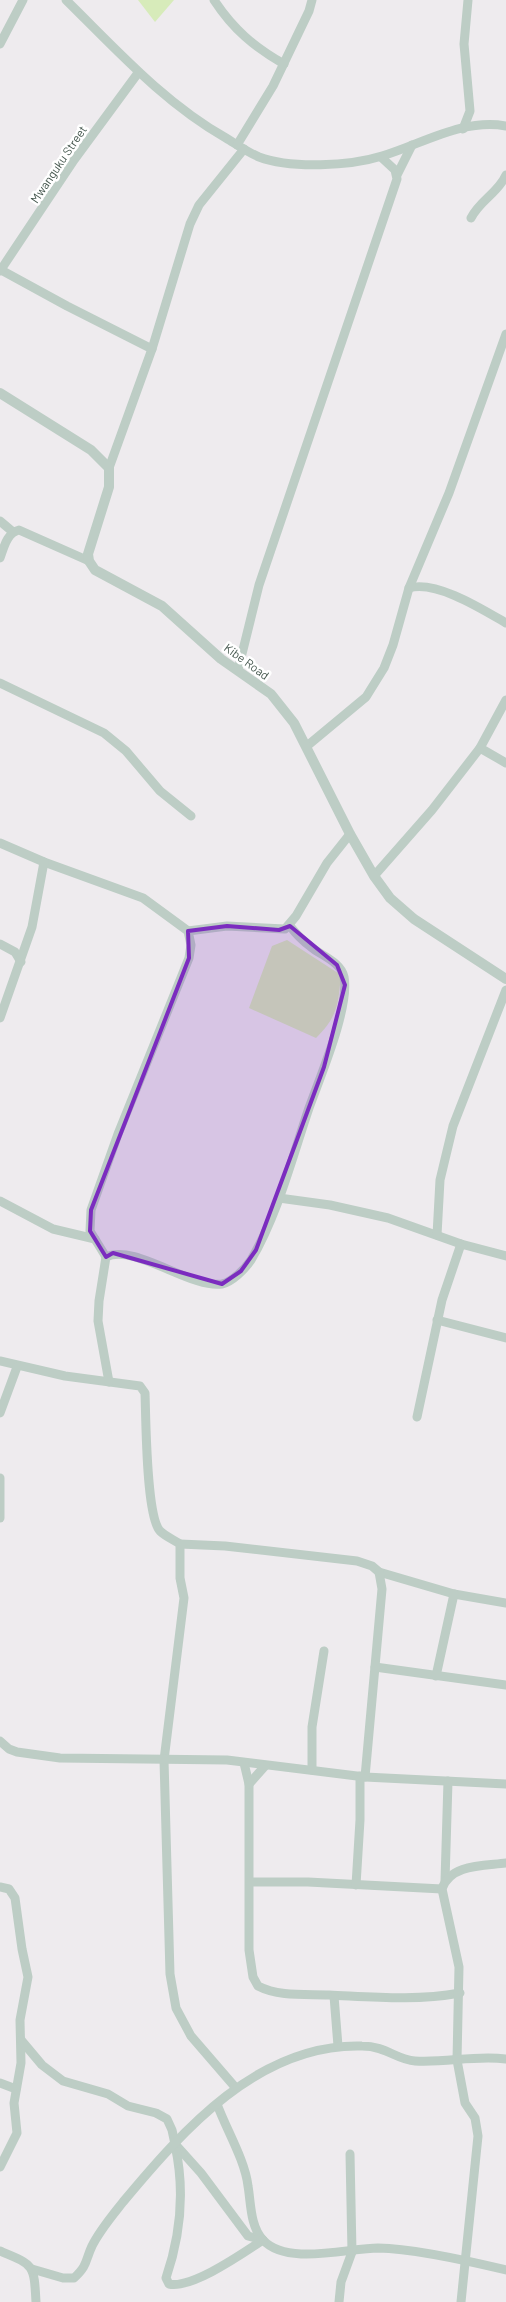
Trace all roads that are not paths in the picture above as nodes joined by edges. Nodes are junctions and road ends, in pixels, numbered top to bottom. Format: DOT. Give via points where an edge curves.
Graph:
graph roads {
  1 [pos="23,0"];
  2 [pos="66,0"];
  3 [pos="214,0"];
  4 [pos="312,0"];
  5 [pos="468,0"];
  6 [pos="0,44"];
  7 [pos="284,64"];
  8 [pos="138,73"];
  9 [pos="506,126"];
  10 [pos="463,129"];
  11 [pos="412,145"];
  12 [pos="241,147"];
  13 [pos="381,157"];
  14 [pos="397,175"];
  15 [pos="506,175"];
  16 [pos="471,218"];
  17 [pos="1,271"];
  18 [pos="506,334"];
  19 [pos="152,349"];
  20 [pos="0,393"];
  21 [pos="109,468"];
  22 [pos="0,521"];
  23 [pos="13,532"];
  24 [pos="0,558"];
  25 [pos="89,561"];
  26 [pos="417,570"];
  27 [pos="426,586"];
  28 [pos="409,588"];
  29 [pos="506,623"];
  30 [pos="238,670"];
  31 [pos="0,683"];
  32 [pos="506,700"];
  33 [pos="307,746"];
  34 [pos="480,748"];
  35 [pos="506,763"];
  36 [pos="192,816"];
  37 [pos="350,834"];
  38 [pos="0,843"];
  39 [pos="44,862"];
  40 [pos="374,876"];
  41 [pos="290,926"];
  42 [pos="188,931"];
  43 [pos="0,944"];
  44 [pos="21,962"];
  45 [pos="506,979"];
  46 [pos="506,990"];
  47 [pos="0,1018"];
  48 [pos="279,1198"];
  49 [pos="0,1201"];
  50 [pos="437,1235"];
  51 [pos="94,1239"];
  52 [pos="461,1244"];
  53 [pos="506,1256"];
  54 [pos="106,1257"];
  55 [pos="438,1320"];
  56 [pos="506,1338"];
  57 [pos="0,1361"];
  58 [pos="16,1367"];
  59 [pos="109,1382"];
  60 [pos="0,1413"];
  61 [pos="417,1417"];
  62 [pos="0,1478"];
  63 [pos="0,1518"];
  64 [pos="180,1544"];
  65 [pos="379,1572"];
  66 [pos="454,1594"];
  67 [pos="506,1603"];
  68 [pos="324,1650"];
  69 [pos="375,1667"];
  70 [pos="436,1676"];
  71 [pos="506,1686"];
  72 [pos="0,1740"];
  73 [pos="164,1760"];
  74 [pos="244,1762"];
  75 [pos="265,1766"];
  76 [pos="312,1770"];
  77 [pos="362,1776"];
  78 [pos="448,1781"];
  79 [pos="249,1784"];
  80 [pos="506,1784"];
  81 [pos="506,1863"];
  82 [pos="250,1882"];
  83 [pos="356,1885"];
  84 [pos="444,1885"];
  85 [pos="0,1887"];
  86 [pos="460,1993"];
  87 [pos="334,1996"];
  88 [pos="21,2040"];
  89 [pos="338,2046"];
  90 [pos="506,2059"];
  91 [pos="457,2060"];
  92 [pos="0,2083"];
  93 [pos="235,2087"];
  94 [pos="16,2089"];
  95 [pos="217,2104"];
  96 [pos="175,2144"];
  97 [pos="350,2154"];
  98 [pos="0,2166"];
  99 [pos="263,2240"];
  100 [pos="0,2250"];
  101 [pos="352,2252"];
  102 [pos="464,2262"];
  103 [pos="32,2268"];
  104 [pos="506,2270"];
  105 [pos="36,2302"];
  106 [pos="338,2302"];
  107 [pos="461,2302"];
  1 -- 6 [label="street"];
  2 -- 8 [label="street"];
  3 -- 7 [label="street" via="238,32"];
  4 -- 7 [label="street"];
  5 -- 10 [label="street" via="464,44 470,111"];
  7 -- 12 [label="street"];
  8 -- 12 [label="street" via="197,121"];
  8 -- 17 [label="street, Mwanguku Street" via="74,160"];
  9 -- 10 [label="street"];
  10 -- 11 [label="street"];
  11 -- 13 [label="street"];
  11 -- 14 [label="street"];
  12 -- 13 [label="street" via="276,162 355,162"];
  12 -- 19 [label="street" via="190,224"];
  13 -- 14 [label="street"];
  14 -- 30 [label="street" via="259,585"];
  15 -- 16 [label="street" via="500,187 480,204"];
  17 -- 19 [label="street, Mwanguku Street"];
  18 -- 26 [label="street" via="449,493"];
  19 -- 21 [label="street"];
  20 -- 21 [label="street" via="91,450"];
  21 -- 25 [label="street" via="109,487 90,547"];
  22 -- 23 [label="street"];
  23 -- 24 [label="street"];
  23 -- 25 [label="street" via="26,532"];
  25 -- 30 [label="street, Kibe Road" via="96,570 162,606 221,659"];
  26 -- 27 [label="street"];
  26 -- 28 [label="street"];
  27 -- 28 [label="street"];
  27 -- 29 [label="street" via="464,600"];
  28 -- 33 [label="street" via="389,657 375,684 354,709"];
  30 -- 33 [label="street, Kibe Road" via="271,694 284,708"];
  31 -- 36 [label="street" via="112,738 160,791"];
  32 -- 34 [label="street"];
  33 -- 37 [label="street, Kibe Road"];
  34 -- 35 [label="street"];
  34 -- 40 [label="street" via="432,810"];
  37 -- 40 [label="street, Kibe Road"];
  37 -- 41 [label="street" via="326,862"];
  38 -- 39 [label="street"];
  39 -- 42 [label="street" via="143,898"];
  39 -- 44 [label="street" via="36,914"];
  40 -- 45 [label="street, Kibe Road" via="390,898 414,919"];
  41 -- 42 [label="street" via="279,930 227,926"];
  41 -- 48 [label="street" via="312,948 337,965 345,985 335,1030"];
  42 -- 51 [label="street" via="191,944 189,958 91,1210 88,1222"];
  43 -- 44 [label="street" via="15,952"];
  44 -- 47 [label="street"];
  46 -- 50 [label="street" via="453,1126 440,1180"];
  48 -- 50 [label="street" via="370,1214"];
  48 -- 54 [label="street" via="249,1262 234,1278 222,1284 206,1282 127,1256 113,1253"];
  49 -- 51 [label="street" via="53,1229"];
  50 -- 52 [label="street"];
  51 -- 54 [label="street"];
  52 -- 53 [label="street"];
  52 -- 55 [label="street"];
  54 -- 59 [label="street" via="98,1321"];
  55 -- 56 [label="street"];
  55 -- 61 [label="street"];
  57 -- 58 [label="street"];
  58 -- 59 [label="street"];
  58 -- 60 [label="street"];
  59 -- 64 [label="street" via="140,1386 145,1393 152,1510 159,1530"];
  62 -- 63 [label="street"];
  64 -- 65 [label="street" via="357,1561"];
  64 -- 73 [label="street" via="179,1570 184,1587 184,1613"];
  65 -- 66 [label="street"];
  65 -- 69 [label="street" via="382,1589"];
  66 -- 67 [label="street"];
  66 -- 70 [label="street"];
  68 -- 76 [label="street" via="312,1728"];
  69 -- 70 [label="street"];
  69 -- 77 [label="street"];
  70 -- 71 [label="street"];
  72 -- 73 [label="street" via="17,1752 60,1758"];
  73 -- 74 [label="street"];
  73 -- 93 [label="street" via="168,1937 176,2008 191,2036"];
  74 -- 75 [label="street"];
  74 -- 79 [label="street"];
  75 -- 76 [label="street"];
  75 -- 79 [label="street"];
  76 -- 77 [label="street"];
  77 -- 78 [label="street"];
  77 -- 83 [label="street"];
  78 -- 80 [label="street"];
  78 -- 84 [label="street"];
  79 -- 82 [label="street"];
  81 -- 84 [label="street" via="467,1868 456,1872"];
  82 -- 83 [label="street"];
  82 -- 87 [label="street" via="249,1958 258,1986 280,1994"];
  83 -- 84 [label="street"];
  84 -- 86 [label="street" via="459,1967"];
  85 -- 88 [label="street" via="9,1889 15,1898 28,1977 20,2020"];
  86 -- 87 [label="street" via="417,1999"];
  86 -- 91 [label="street"];
  87 -- 89 [label="street"];
  88 -- 94 [label="street"];
  88 -- 96 [label="street" via="42,2065 63,2081 108,2094 128,2106 167,2119"];
  89 -- 91 [label="street" via="376,2046 410,2061"];
  89 -- 93 [label="street" via="287,2060"];
  90 -- 91 [label="street" via="472,2057"];
  91 -- 102 [label="street" via="464,2103 474,2118 478,2136"];
  92 -- 94 [label="street"];
  93 -- 95 [label="street"];
  94 -- 98 [label="street" via="16,2133"];
  95 -- 96 [label="street"];
  95 -- 99 [label="street" via="245,2172 254,2220"];
  96 -- 99 [label="street" via="248,2236"];
  96 -- 99 [label="street" via="182,2199 173,2258 166,2278 169,2284 184,2283 200,2276"];
  96 -- 103 [label="street" via="102,2229 85,2268 74,2278 63,2278"];
  97 -- 101 [label="street"];
  99 -- 101 [label="street" via="276,2248 298,2253"];
  100 -- 103 [label="street"];
  101 -- 102 [label="street" via="377,2248"];
  101 -- 106 [label="street" via="341,2282"];
  102 -- 104 [label="street"];
  102 -- 107 [label="street"];
  103 -- 105 [label="street"];
}
